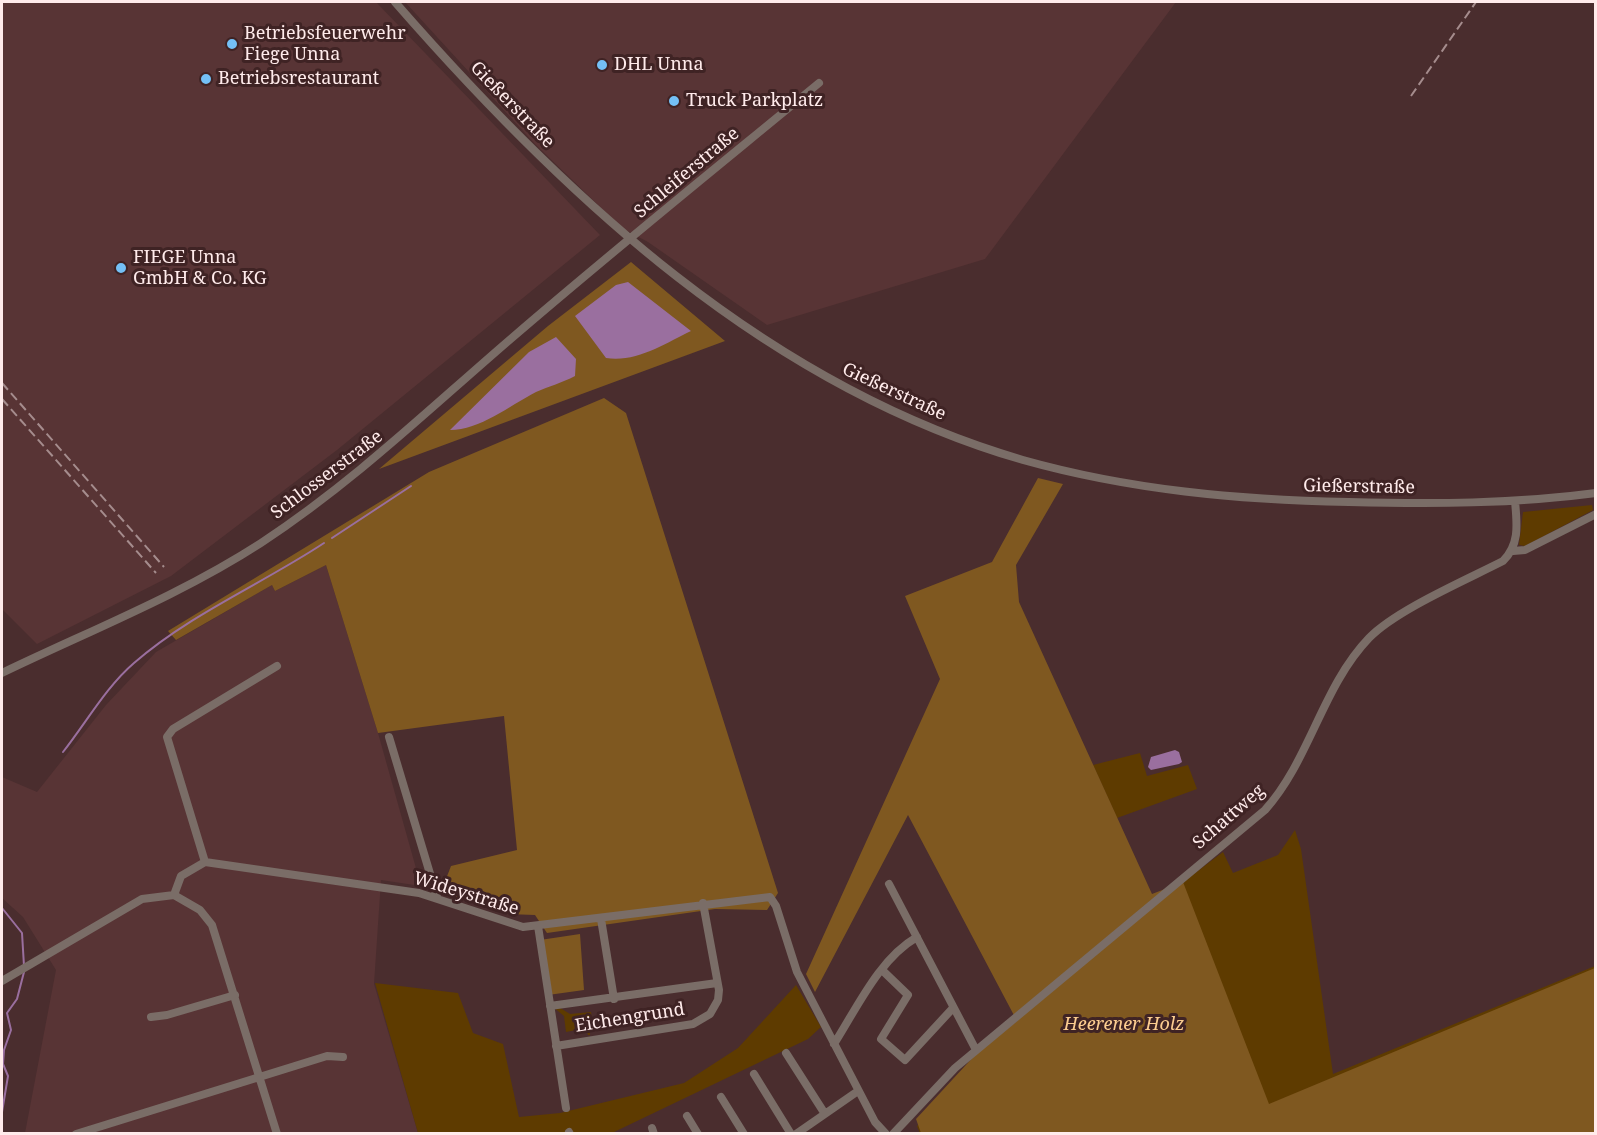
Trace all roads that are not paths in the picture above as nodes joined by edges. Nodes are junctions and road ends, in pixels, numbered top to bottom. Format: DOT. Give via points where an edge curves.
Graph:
graph roads {
  1 [pos="395,2"];
  2 [pos="819,83"];
  3 [pos="630,240"];
  4 [pos="1596,493"];
  5 [pos="1515,501"];
  6 [pos="1596,514"];
  7 [pos="1513,551"];
  8 [pos="277,666"];
  9 [pos="2,673"];
  10 [pos="389,737"];
  11 [pos="205,862"];
  12 [pos="889,884"];
  13 [pos="174,895"];
  14 [pos="436,897"];
  15 [pos="703,903"];
  16 [pos="601,918"];
  17 [pos="538,926"];
  18 [pos="917,937"];
  19 [pos="882,970"];
  20 [pos="2,981"];
  21 [pos="717,982"];
  22 [pos="235,995"];
  23 [pos="614,999"];
  24 [pos="550,1006"];
  25 [pos="953,1008"];
  26 [pos="151,1017"];
  27 [pos="834,1044"];
  28 [pos="556,1046"];
  29 [pos="976,1050"];
  30 [pos="786,1053"];
  31 [pos="343,1057"];
  32 [pos="754,1074"];
  33 [pos="260,1077"];
  34 [pos="858,1091"];
  35 [pos="721,1096"];
  36 [pos="566,1108"];
  37 [pos="825,1114"];
  38 [pos="687,1116"];
  39 [pos="76,1134"];
  40 [pos="277,1134"];
  41 [pos="698,1134"];
  42 [pos="744,1134"];
  43 [pos="791,1134"];
  44 [pos="796,1134"];
  45 [pos="886,1134"];
  46 [pos="893,1134"];
  1 -- 3 [label="street, Gießerstraße" via="532,148"];
  2 -- 3 [label="street, Schleiferstraße"];
  3 -- 5 [label="street, Gießerstraße" via="736,320 807,366 904,416 1022,459 1125,483 1254,499"];
  3 -- 9 [label="street, Schlosserstraße" via="393,445 280,530 179,591"];
  4 -- 5 [label="street"];
  5 -- 7 [label="street"];
  6 -- 7 [label="street, Schattweg" via="1526,550"];
  7 -- 29 [label="street, Schattweg" via="1503,561 1388,622 1369,638 1347,666 1281,792 1265,810"];
  8 -- 11 [label="street" via="173,729 168,737"];
  10 -- 14 [label="street"];
  11 -- 13 [label="street" via="181,876"];
  11 -- 14 [label="street, Wideystraße"];
  12 -- 18 [label="street"];
  13 -- 20 [label="street" via="142,899"];
  13 -- 22 [label="street" via="200,910 212,925"];
  14 -- 17 [label="street, Wideystraße" via="523,927"];
  15 -- 16 [label="street, Wideystraße"];
  15 -- 21 [label="street, Eichengrund"];
  15 -- 27 [label="street, Wideystraße" via="770,897 797,972"];
  16 -- 17 [label="street, Wideystraße"];
  16 -- 23 [label="street, Eichengrund"];
  17 -- 24 [label="street"];
  18 -- 19 [label="street" via="897,950"];
  18 -- 25 [label="street"];
  19 -- 25 [label="street" via="908,995 881,1039 905,1060"];
  19 -- 27 [label="street"];
  21 -- 23 [label="street, Eichengrund"];
  21 -- 28 [label="street, Eichengrund" via="716,1006 693,1024"];
  22 -- 26 [label="street"];
  22 -- 33 [label="street"];
  23 -- 24 [label="street, Eichengrund"];
  24 -- 28 [label="street"];
  25 -- 29 [label="street"];
  27 -- 34 [label="street, Wideystraße"];
  28 -- 36 [label="street"];
  29 -- 46 [label="street, Schattweg"];
  30 -- 37 [label="street"];
  31 -- 33 [label="street" via="327,1056"];
  32 -- 43 [label="street"];
  33 -- 39 [label="street"];
  33 -- 40 [label="street"];
  34 -- 37 [label="street"];
  34 -- 45 [label="street, Wideystraße" via="874,1122"];
  35 -- 42 [label="street"];
  37 -- 44 [label="street"];
  38 -- 41 [label="street"];
}
